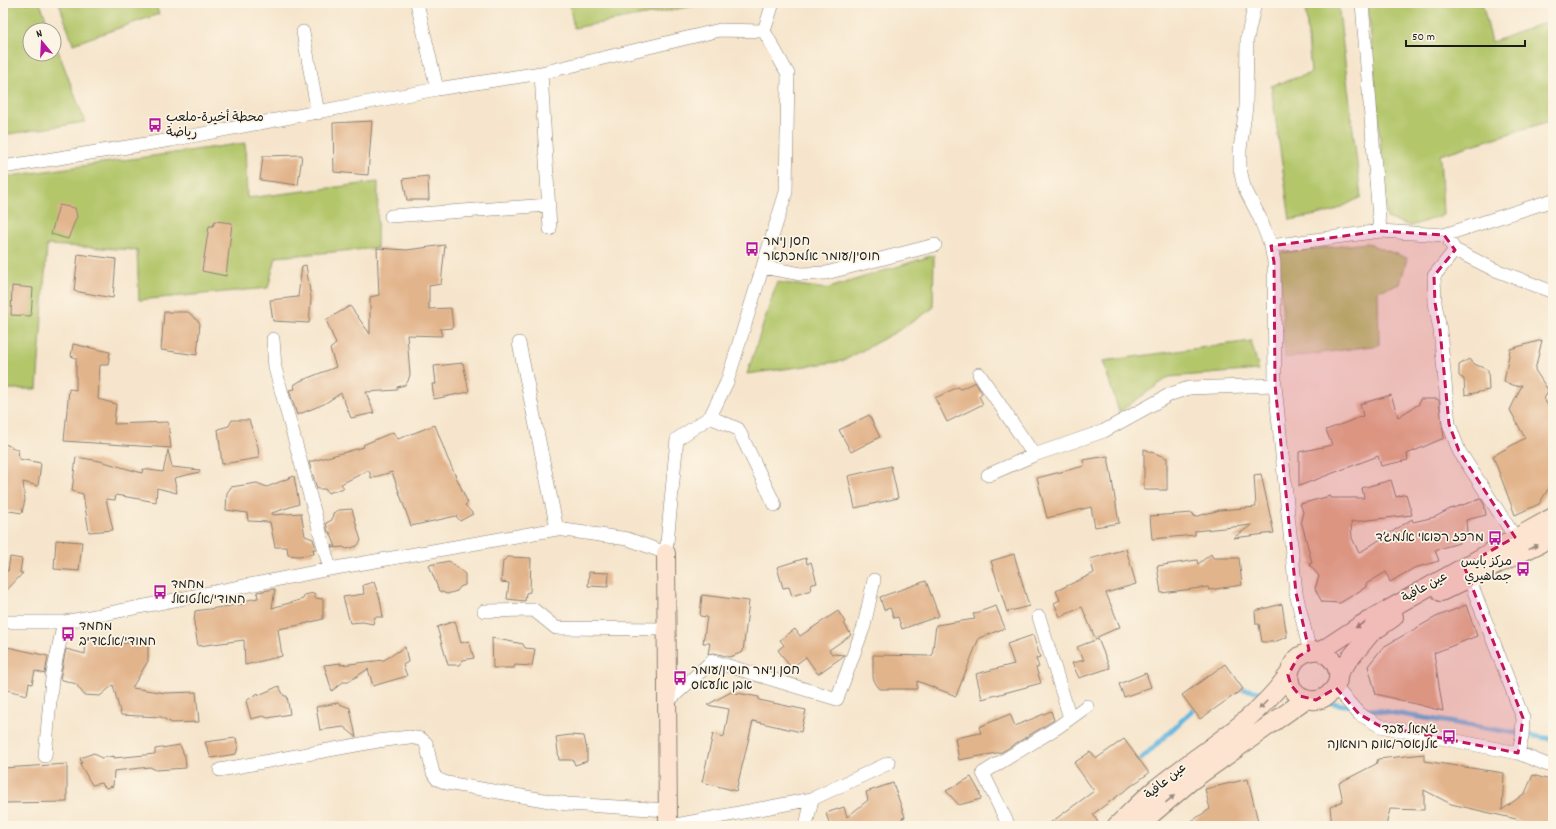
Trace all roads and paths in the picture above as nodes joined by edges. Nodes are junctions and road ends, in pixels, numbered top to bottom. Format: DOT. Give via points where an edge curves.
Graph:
graph roads {
  1 [pos="417,3"];
  2 [pos="773,3"];
  3 [pos="1255,3"];
  4 [pos="1362,3"];
  5 [pos="764,31"];
  6 [pos="304,32"];
  7 [pos="541,73"];
  8 [pos="437,89"];
  9 [pos="318,113"];
  10 [pos="3,167"];
  11 [pos="1553,200"];
  12 [pos="549,205"];
  13 [pos="391,216"];
  14 [pos="550,229"];
  15 [pos="1380,231"];
  16 [pos="1444,235"];
  17 [pos="935,245"];
  18 [pos="1271,246"];
  19 [pos="1455,250"];
  20 [pos="763,267"];
  21 [pos="1553,292"];
  22 [pos="273,339"];
  23 [pos="519,343"];
  24 [pos="980,374"];
  25 [pos="1275,385"];
  26 [pos="710,417"];
  27 [pos="1034,455"];
  28 [pos="988,475"];
  29 [pos="776,505"];
  30 [pos="1553,517"];
  31 [pos="557,529"];
  32 [pos="1553,536"];
  33 [pos="1515,537"];
  34 [pos="666,553"];
  35 [pos="330,569"];
  36 [pos="1469,578"];
  37 [pos="874,580"];
  38 [pos="484,611"];
  39 [pos="1039,617"];
  40 [pos="3,622"];
  41 [pos="64,622"];
  42 [pos="666,629"];
  43 [pos="1315,651"];
  44 [pos="1288,675"];
  45 [pos="1337,680"];
  46 [pos="1306,699"];
  47 [pos="666,703"];
  48 [pos="1087,706"];
  49 [pos="1070,718"];
  50 [pos="1518,753"];
  51 [pos="46,756"];
  52 [pos="890,763"];
  53 [pos="1553,768"];
  54 [pos="220,770"];
  55 [pos="812,800"];
  56 [pos="669,821"];
  57 [pos="806,826"];
  58 [pos="1008,826"];
  59 [pos="1116,826"];
  60 [pos="1141,826"];
  1 -- 8 [label="street"];
  2 -- 5 [label="street"];
  3 -- 18 [label="street" via="1247,39 1246,107 1240,169 1244,187"];
  4 -- 15 [label="street"];
  5 -- 7 [label="street" via="720,30"];
  5 -- 20 [label="street" via="788,74 786,192"];
  6 -- 9 [label="street"];
  7 -- 8 [label="street"];
  7 -- 12 [label="street"];
  8 -- 9 [label="street"];
  9 -- 10 [label="street"];
  11 -- 16 [label="street"];
  12 -- 13 [label="street"];
  12 -- 14 [label="street"];
  15 -- 16 [label="street"];
  15 -- 18 [label="street"];
  16 -- 19 [label="street"];
  17 -- 20 [label="street" via="826,273 801,274"];
  18 -- 25 [label="street" via="1274,262"];
  19 -- 21 [label="street"];
  19 -- 33 [label="street" via="1434,276 1434,303 1440,330 1448,424 1459,451"];
  20 -- 26 [label="street" via="727,382"];
  22 -- 35 [label="street" via="275,368"];
  23 -- 31 [label="street"];
  24 -- 27 [label="street"];
  25 -- 27 [label="street" via="1189,388 1171,394 1104,431"];
  25 -- 43 [label="street" via="1296,593"];
  26 -- 29 [label="street" via="738,429"];
  26 -- 34 [label="street" via="677,439"];
  27 -- 28 [label="street"];
  30 -- 33 [label="main road, عين عافية"];
  31 -- 34 [label="street" via="628,539"];
  31 -- 35 [label="street"];
  36 -- 32 [label="main road, عين عافية, one-way"];
  33 -- 43 [label="main road, عين عافية, one-way"];
  34 -- 42 [label="main road"];
  35 -- 41 [label="street"];
  36 -- 45 [label="main road, عين عافية" via="1397,614 1371,633"];
  36 -- 50 [label="street" via="1523,718"];
  37 -- 47 [label="street" via="864,626 837,699 712,661"];
  38 -- 42 [label="street" via="534,610 556,628"];
  39 -- 49 [label="street"];
  40 -- 41 [label="street"];
  41 -- 51 [label="street" via="52,678"];
  42 -- 47 [label="main road"];
  43 -- 44 [label="main road" via="1298,657"];
  43 -- 45 [label="main road" via="1334,661"];
  44 -- 46 [label="main road" via="1294,691"];
  44 -- 59 [label="main road, عين عافية, one-way" via="1257,711 1153,791"];
  45 -- 46 [label="main road" via="1325,698"];
  45 -- 50 [label="street" via="1359,714 1380,726"];
  60 -- 46 [label="main road, عين عافية, one-way" via="1192,781"];
  47 -- 56 [label="main road"];
  48 -- 49 [label="street"];
  49 -- 58 [label="street" via="1058,728 983,773"];
  50 -- 53 [label="street"];
  52 -- 55 [label="street"];
  54 -- 56 [label="street" via="409,737 421,739 426,743 433,772 437,779 446,783"];
  55 -- 56 [label="street"];
  55 -- 57 [label="street"];
}
